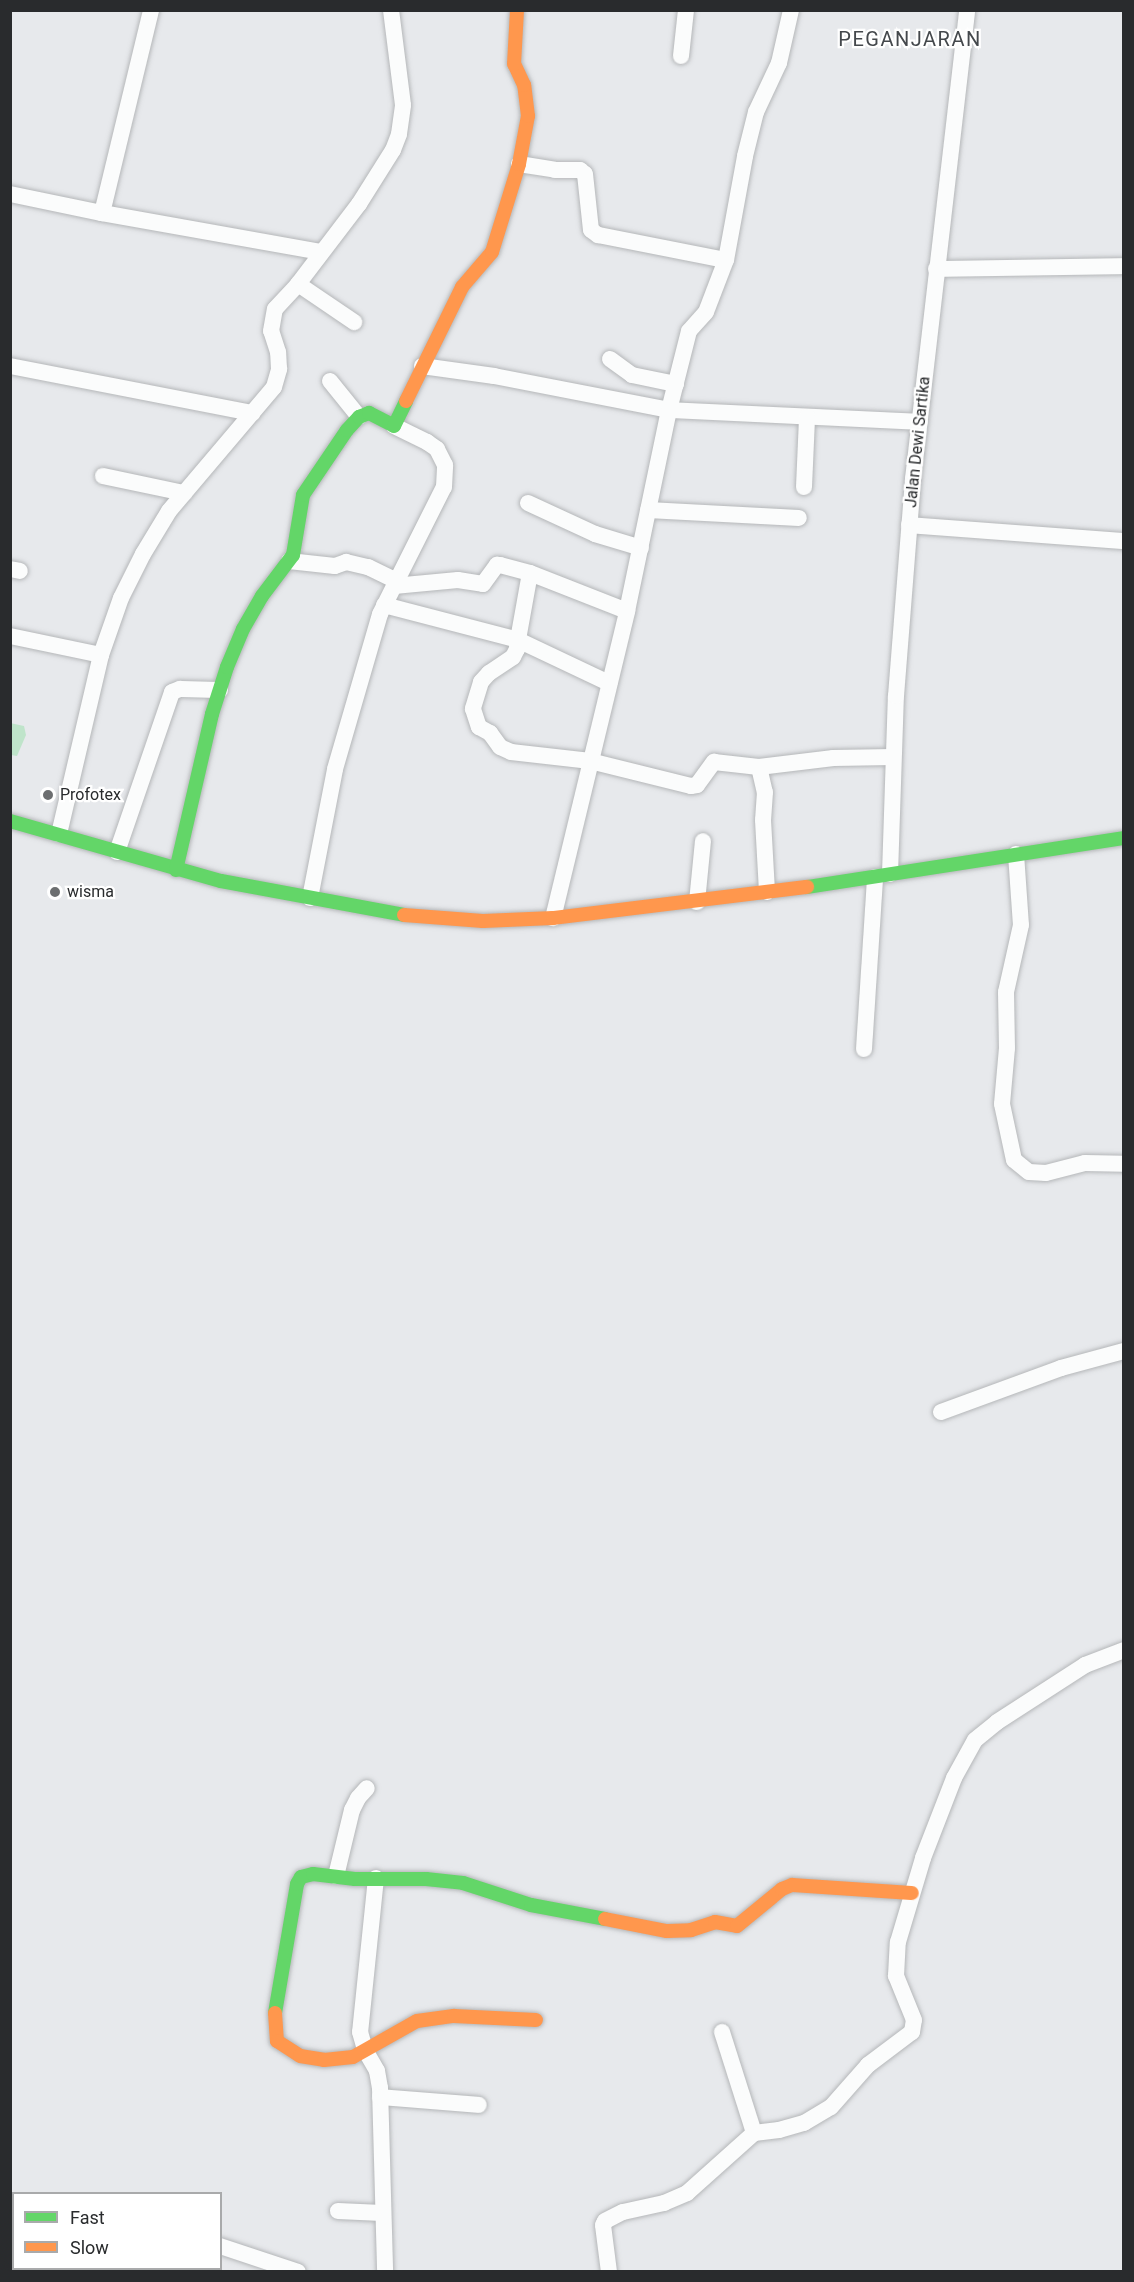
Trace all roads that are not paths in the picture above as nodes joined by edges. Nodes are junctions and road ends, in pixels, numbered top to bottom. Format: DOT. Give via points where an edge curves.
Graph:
graph roads {
  1 [pos="151,10"];
  2 [pos="391,10"];
  3 [pos="517,10"];
  4 [pos="686,10"];
  5 [pos="791,10"];
  6 [pos="966,11"];
  7 [pos="681,56"];
  8 [pos="519,164"];
  9 [pos="10,194"];
  10 [pos="102,213"];
  11 [pos="321,252"];
  12 [pos="726,260"];
  13 [pos="1124,266"];
  14 [pos="936,269"];
  15 [pos="298,284"];
  16 [pos="354,322"];
  17 [pos="610,359"];
  18 [pos="10,366"];
  19 [pos="422,366"];
  20 [pos="330,381"];
  21 [pos="676,384"];
  22 [pos="669,410"];
  23 [pos="252,413"];
  24 [pos="359,417"];
  25 [pos="807,417"];
  26 [pos="920,422"];
  27 [pos="394,426"];
  28 [pos="103,476"];
  29 [pos="804,487"];
  30 [pos="184,493"];
  31 [pos="528,503"];
  32 [pos="648,510"];
  33 [pos="799,518"];
  34 [pos="909,525"];
  35 [pos="1124,541"];
  36 [pos="640,548"];
  37 [pos="289,561"];
  38 [pos="530,573"];
  39 [pos="396,583"];
  40 [pos="384,605"];
  41 [pos="627,611"];
  42 [pos="10,636"];
  43 [pos="518,640"];
  44 [pos="101,655"];
  45 [pos="609,683"];
  46 [pos="220,690"];
  47 [pos="893,757"];
  48 [pos="590,761"];
  49 [pos="759,767"];
  50 [pos="10,821"];
  51 [pos="59,834"];
  52 [pos="1124,838"];
  53 [pos="703,842"];
  54 [pos="117,852"];
  55 [pos="1016,854"];
  56 [pos="176,870"];
  57 [pos="883,876"];
  58 [pos="767,892"];
  59 [pos="310,898"];
  60 [pos="698,902"];
  61 [pos="553,918"];
  62 [pos="864,1049"];
  63 [pos="1124,1164"];
  64 [pos="1124,1352"];
  65 [pos="940,1412"];
  66 [pos="1124,1650"];
  67 [pos="367,1788"];
  68 [pos="336,1876"];
  69 [pos="376,1878"];
  70 [pos="912,1893"];
  71 [pos="536,2020"];
  72 [pos="722,2032"];
  73 [pos="365,2050"];
  74 [pos="380,2097"];
  75 [pos="479,2105"];
  76 [pos="754,2133"];
  77 [pos="338,2211"];
  78 [pos="382,2213"];
  79 [pos="222,2247"];
  80 [pos="273,2268"];
  81 [pos="298,2271"];
  82 [pos="385,2271"];
  83 [pos="609,2271"];
  1 -- 10 [label="street"];
  2 -- 11 [label="street" via="402,88 399,134 386,163 359,204"];
  3 -- 8 [label="street" via="514,64 524,85 528,116"];
  4 -- 7 [label="street"];
  5 -- 12 [label="street" via="778,63 753,123"];
  6 -- 14 [label="street, Jalan Dewi Sartika"];
  8 -- 12 [label="street" via="582,171 588,181 591,230 598,235"];
  8 -- 19 [label="street" via="492,252 462,287"];
  9 -- 10 [label="street"];
  10 -- 11 [label="street"];
  11 -- 15 [label="street"];
  12 -- 21 [label="street" via="715,295 689,332"];
  13 -- 14 [label="street"];
  14 -- 26 [label="street, Jalan Dewi Sartika"];
  15 -- 16 [label="street"];
  15 -- 23 [label="street" via="272,315 279,375 267,398"];
  17 -- 21 [label="street" via="632,375"];
  18 -- 23 [label="street"];
  19 -- 22 [label="street"];
  19 -- 27 [label="street"];
  20 -- 24 [label="street"];
  21 -- 22 [label="street"];
  22 -- 25 [label="street"];
  22 -- 32 [label="street"];
  23 -- 30 [label="street"];
  24 -- 27 [label="street" via="369,413"];
  24 -- 37 [label="street" via="303,495 295,548"];
  25 -- 26 [label="street"];
  25 -- 29 [label="street"];
  26 -- 34 [label="street, Jalan Dewi Sartika"];
  27 -- 39 [label="street" via="436,449 446,469 442,492"];
  28 -- 30 [label="street"];
  30 -- 44 [label="street" via="143,554 121,598"];
  31 -- 36 [label="street" via="595,534"];
  32 -- 33 [label="street"];
  32 -- 36 [label="street"];
  34 -- 35 [label="street"];
  34 -- 47 [label="street, Jalan Dewi Sartika"];
  36 -- 41 [label="street"];
  37 -- 39 [label="street" via="334,566 346,562 368,567"];
  37 -- 46 [label="street" via="268,585 243,629"];
  38 -- 39 [label="street" via="500,564 483,584 458,579"];
  38 -- 41 [label="street"];
  38 -- 43 [label="street"];
  39 -- 40 [label="street"];
  40 -- 43 [label="street"];
  40 -- 59 [label="street" via="335,769"];
  41 -- 45 [label="street"];
  42 -- 44 [label="street"];
  43 -- 45 [label="street"];
  43 -- 48 [label="street" via="513,657 481,682 473,709 479,727 490,733 500,747 512,752"];
  44 -- 51 [label="street"];
  45 -- 48 [label="street"];
  46 -- 54 [label="street" via="172,692"];
  46 -- 56 [label="street"];
  47 -- 49 [label="street" via="833,758"];
  47 -- 57 [label="street, Jalan Dewi Sartika"];
  48 -- 49 [label="street" via="691,786 697,785 714,762"];
  48 -- 61 [label="street"];
  49 -- 58 [label="street" via="765,792"];
  50 -- 51 [label="street"];
  51 -- 54 [label="street"];
  52 -- 55 [label="street"];
  53 -- 60 [label="street"];
  54 -- 56 [label="street"];
  55 -- 57 [label="street"];
  55 -- 63 [label="street" via="1021,925 1006,992 1002,1104 1014,1160 1029,1172 1046,1173 1085,1163"];
  56 -- 59 [label="street"];
  57 -- 58 [label="street"];
  57 -- 62 [label="street, Jalan Dewi Sartika"];
  58 -- 60 [label="street"];
  59 -- 61 [label="street" via="435,919"];
  60 -- 61 [label="street"];
  64 -- 65 [label="street" via="1069,1366"];
  66 -- 70 [label="street" via="1085,1665 975,1740 954,1778"];
  67 -- 68 [label="street" via="352,1809"];
  68 -- 69 [label="street"];
  68 -- 73 [label="street" via="305,1875 297,1884 274,2035 287,2050 316,2059 343,2059"];
  69 -- 70 [label="street" via="464,1883 531,1905 667,1931 691,1930 714,1922 737,1926 792,1885"];
  69 -- 73 [label="street" via="360,2032"];
  70 -- 76 [label="street" via="895,1962 899,1985 914,2020 912,2032 868,2065 831,2107 804,2123"];
  71 -- 73 [label="street" via="454,2016 417,2021"];
  72 -- 76 [label="street"];
  73 -- 74 [label="street" via="377,2072"];
  74 -- 75 [label="street"];
  74 -- 78 [label="street"];
  76 -- 83 [label="street" via="687,2193 605,2220"];
  77 -- 78 [label="street"];
  78 -- 82 [label="street"];
  79 -- 80 [label="street"];
  80 -- 81 [label="street"];
}
